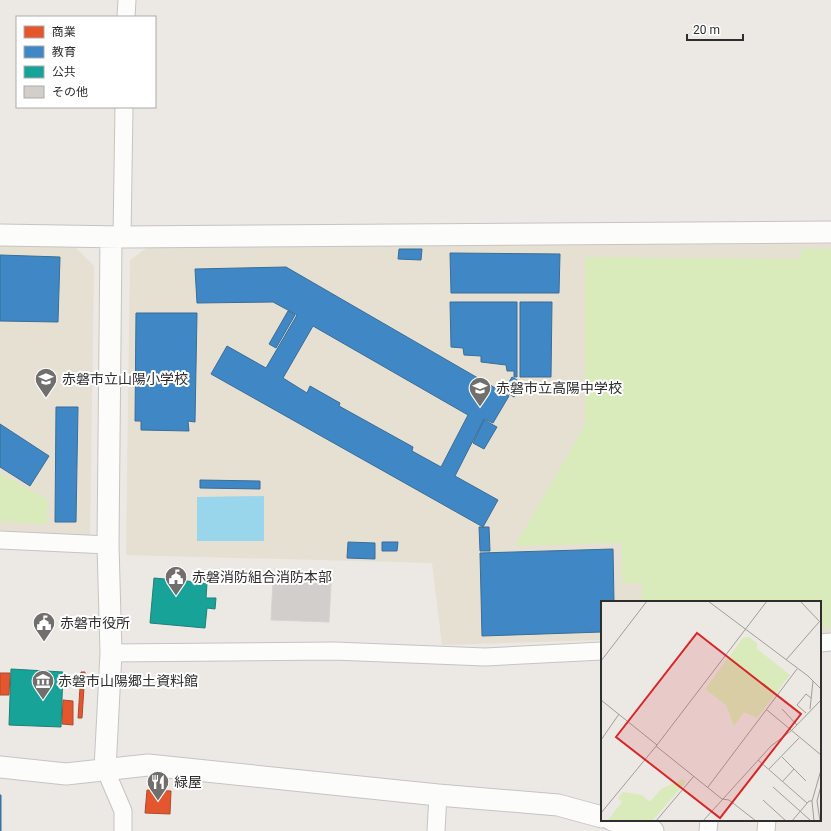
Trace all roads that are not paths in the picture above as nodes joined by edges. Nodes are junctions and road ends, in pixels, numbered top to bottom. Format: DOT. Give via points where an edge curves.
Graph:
graph roads {
  1 [pos="127,0"];
  2 [pos="126,16"];
  3 [pos="124,108"];
  4 [pos="831,232"];
  5 [pos="0,235"];
  6 [pos="117,237"];
  7 [pos="0,540"];
  8 [pos="108,545"];
  9 [pos="831,642"];
  10 [pos="821,643"];
  11 [pos="601,651"];
  12 [pos="111,653"];
  13 [pos="0,767"];
  14 [pos="105,769"];
  15 [pos="438,795"];
  16 [pos="601,817"];
  17 [pos="616,821"];
  18 [pos="709,821"];
  19 [pos="767,821"];
  20 [pos="124,831"];
  21 [pos="436,831"];
  22 [pos="653,831"];
  23 [pos="708,831"];
  24 [pos="766,831"];
  1 -- 2 [label="street"];
  3 -- 6 [label="street"];
  4 -- 6 [label="street"];
  5 -- 6 [label="street"];
  6 -- 8 [label="street"];
  7 -- 8 [label="street"];
  8 -- 12 [label="street"];
  9 -- 10 [label="street"];
  11 -- 12 [label="street" via="485,656 334,651"];
  12 -- 14 [label="street"];
  13 -- 14 [label="street" via="66,774"];
  14 -- 15 [label="street" via="148,765"];
  14 -- 20 [label="street" via="123,810"];
  15 -- 16 [label="street" via="558,805"];
  15 -- 21 [label="street"];
  17 -- 22 [label="street"];
  18 -- 23 [label="street"];
  19 -- 24 [label="street"];
}
